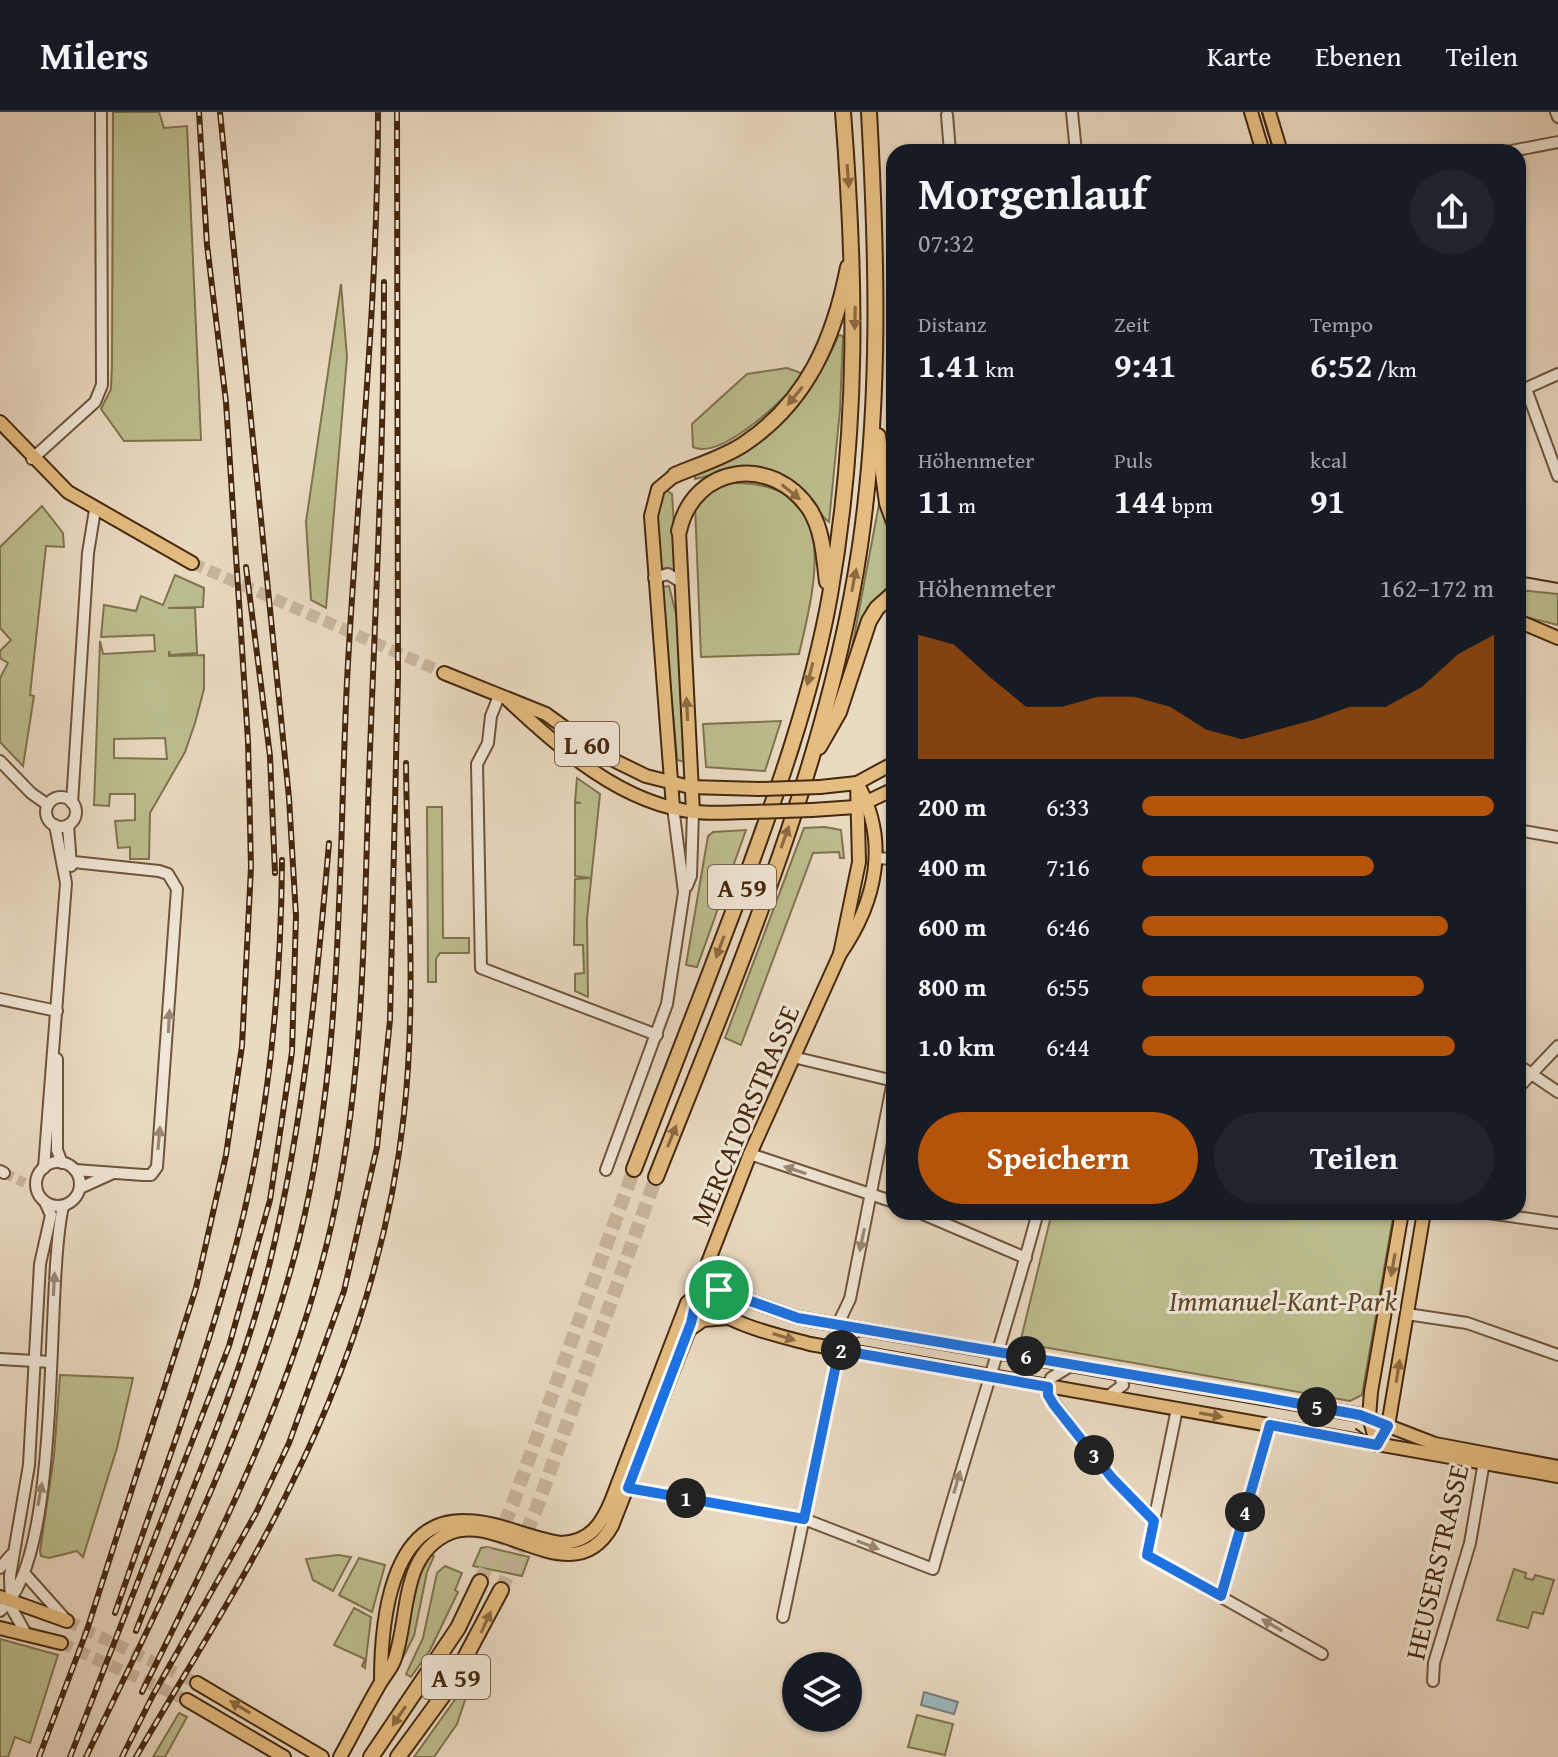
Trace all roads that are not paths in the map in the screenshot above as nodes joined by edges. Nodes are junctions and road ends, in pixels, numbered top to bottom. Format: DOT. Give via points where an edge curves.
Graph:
graph roads {
  1 [pos="101,112"];
  2 [pos="843,112"];
  3 [pos="869,112"];
  4 [pos="1072,112"];
  5 [pos="1251,112"];
  6 [pos="1269,112"];
  7 [pos="947,115"];
  8 [pos="1558,142"];
  9 [pos="949,144"];
  10 [pos="1075,144"];
  11 [pos="1261,144"];
  12 [pos="1279,144"];
  13 [pos="1526,148"];
  14 [pos="853,240"];
  15 [pos="1558,374"];
  16 [pos="1526,388"];
  17 [pos="1526,400"];
  18 [pos="875,419"];
  19 [pos="0,422"];
  20 [pos="32,459"];
  21 [pos="675,475"];
  22 [pos="1558,476"];
  23 [pos="886,497"];
  24 [pos="95,510"];
  25 [pos="679,531"];
  26 [pos="192,563"];
  27 [pos="654,578"];
  28 [pos="681,582"];
  29 [pos="829,598"];
  30 [pos="886,600"];
  31 [pos="1526,627"];
  32 [pos="1558,638"];
  33 [pos="444,673"];
  34 [pos="503,698"];
  35 [pos="0,761"];
  36 [pos="809,764"];
  37 [pos="886,767"];
  38 [pos="671,783"];
  39 [pos="857,783"];
  40 [pos="690,787"];
  41 [pos="886,793"];
  42 [pos="68,800"];
  43 [pos="48,805"];
  44 [pos="862,805"];
  45 [pos="673,807"];
  46 [pos="693,812"];
  47 [pos="55,825"];
  48 [pos="68,825"];
  49 [pos="1526,831"];
  50 [pos="1558,837"];
  51 [pos="876,858"];
  52 [pos="886,859"];
  53 [pos="68,862"];
  54 [pos="684,892"];
  55 [pos="840,954"];
  56 [pos="0,999"];
  57 [pos="57,1011"];
  58 [pos="657,1035"];
  59 [pos="56,1041"];
  60 [pos="1558,1046"];
  61 [pos="793,1057"];
  62 [pos="1526,1070"];
  63 [pos="1532,1073"];
  64 [pos="886,1079"];
  65 [pos="1526,1079"];
  66 [pos="1558,1092"];
  67 [pos="886,1117"];
  68 [pos="750,1154"];
  69 [pos="62,1163"];
  70 [pos="44,1168"];
  71 [pos="634,1169"];
  72 [pos="75,1170"];
  73 [pos="606,1170"];
  74 [pos="113,1173"];
  75 [pos="656,1177"];
  76 [pos="80,1188"];
  77 [pos="871,1195"];
  78 [pos="886,1200"];
  79 [pos="45,1202"];
  80 [pos="63,1206"];
  81 [pos="1526,1218"];
  82 [pos="937,1220"];
  83 [pos="1036,1220"];
  84 [pos="1401,1220"];
  85 [pos="1423,1220"];
  86 [pos="1558,1223"];
  87 [pos="1026,1258"];
  88 [pos="698,1289"];
  89 [pos="1407,1314"];
  90 [pos="731,1318"];
  91 [pos="834,1325"];
  92 [pos="862,1329"];
  93 [pos="689,1330"];
  94 [pos="839,1350"];
  95 [pos="999,1352"];
  96 [pos="1558,1355"];
  97 [pos="0,1359"];
  98 [pos="34,1361"];
  99 [pos="51,1362"];
  100 [pos="1073,1364"];
  101 [pos="1118,1371"];
  102 [pos="990,1376"];
  103 [pos="1048,1387"];
  104 [pos="1107,1397"];
  105 [pos="1177,1409"];
  106 [pos="1369,1417"];
  107 [pos="1270,1425"];
  108 [pos="1388,1426"];
  109 [pos="1377,1445"];
  110 [pos="1485,1459"];
  111 [pos="1558,1467"];
  112 [pos="1558,1476"];
  113 [pos="628,1488"];
  114 [pos="804,1519"];
  115 [pos="1154,1521"];
  116 [pos="466,1526"];
  117 [pos="11,1555"];
  118 [pos="0,1568"];
  119 [pos="25,1574"];
  120 [pos="480,1582"];
  121 [pos="501,1590"];
  122 [pos="1221,1596"];
  123 [pos="5,1598"];
  124 [pos="0,1611"];
  125 [pos="783,1617"];
  126 [pos="67,1621"];
  127 [pos="0,1628"];
  128 [pos="25,1632"];
  129 [pos="61,1643"];
  130 [pos="1322,1654"];
  131 [pos="381,1681"];
  132 [pos="1433,1681"];
  133 [pos="197,1683"];
  134 [pos="187,1700"];
  135 [pos="284,1757"];
  136 [pos="322,1757"];
  137 [pos="340,1757"];
  138 [pos="371,1757"];
  139 [pos="398,1757"];
  1 -- 20 [label="street" via="102,385 95,402"];
  2 -- 14 [label="highway, A 59, one-way"];
  3 -- 18 [label="highway, A 59" via="877,280"];
  4 -- 10 [label="street"];
  5 -- 11 [label="main road"];
  6 -- 12 [label="main road"];
  7 -- 9 [label="street"];
  8 -- 13 [label="street"];
  14 -- 21 [label="highway, one-way" via="831,336 809,379 743,445"];
  14 -- 29 [label="highway, A 59, one-way" via="854,389"];
  15 -- 16 [label="street"];
  17 -- 22 [label="street"];
  18 -- 23 [label="highway"];
  36 -- 18 [label="highway, A 59, one-way" via="857,563"];
  19 -- 20 [label="main road"];
  20 -- 24 [label="main road"];
  21 -- 27 [label="main road" via="662,484 651,507"];
  24 -- 26 [label="main road"];
  24 -- 42 [label="street"];
  25 -- 28 [label="main road"];
  25 -- 29 [label="highway, one-way" via="690,500 713,481 742,474 770,478 786,486 811,512 821,537"];
  27 -- 28 [label="street" via="668,574"];
  27 -- 38 [label="main road"];
  40 -- 28 [label="main road, one-way"];
  29 -- 71 [label="highway, A 59, one-way" via="800,715 759,841"];
  30 -- 36 [label="highway" via="869,621 839,712"];
  31 -- 32 [label="main road"];
  33 -- 34 [label="main road, L 60"];
  34 -- 38 [label="main road, L 60" via="546,714 614,761"];
  34 -- 45 [label="main road, L 60" via="600,776"];
  34 -- 58 [label="street" via="491,716 488,743 477,764 481,968"];
  35 -- 43 [label="street"];
  75 -- 36 [label="highway, A 59, one-way"];
  37 -- 39 [label="main road, L 60"];
  38 -- 40 [label="main road, L 60"];
  38 -- 45 [label="main road"];
  39 -- 40 [label="main road, L 60, bridge"];
  39 -- 44 [label="main road, MERCATORSTRASSE"];
  40 -- 46 [label="main road"];
  41 -- 44 [label="main road, L 60"];
  42 -- 43 [label="street" via="55,799"];
  42 -- 48 [label="street" via="76,815"];
  43 -- 47 [label="street" via="48,818"];
  44 -- 46 [label="main road, L 60, bridge"];
  44 -- 51 [label="main road, MERCATORSTRASSE"];
  44 -- 55 [label="main road, MERCATORSTRASSE" via="859,862"];
  45 -- 46 [label="main road, L 60"];
  45 -- 54 [label="street"];
  46 -- 54 [label="street" via="691,876"];
  47 -- 48 [label="street"];
  47 -- 53 [label="street"];
  48 -- 53 [label="street"];
  49 -- 50 [label="street"];
  51 -- 52 [label="street"];
  51 -- 55 [label="main road, MERCATORSTRASSE" via="871,896"];
  53 -- 57 [label="street"];
  74 -- 53 [label="street, one-way" via="151,1175 157,1167 177,889 168,874 159,871"];
  54 -- 58 [label="street" via="667,1004"];
  55 -- 61 [label="main road, MERCATORSTRASSE"];
  56 -- 57 [label="street"];
  57 -- 59 [label="street"];
  58 -- 73 [label="street"];
  59 -- 69 [label="street" via="57,1150"];
  59 -- 70 [label="street"];
  60 -- 63 [label="street"];
  61 -- 64 [label="street"];
  61 -- 68 [label="main road, MERCATORSTRASSE"];
  62 -- 63 [label="street"];
  63 -- 65 [label="street"];
  63 -- 66 [label="street"];
  67 -- 77 [label="street"];
  77 -- 68 [label="street, one-way"];
  68 -- 88 [label="main road, MERCATORSTRASSE"];
  69 -- 70 [label="street"];
  69 -- 72 [label="street"];
  70 -- 79 [label="street" via="31,1184"];
  72 -- 74 [label="street"];
  72 -- 76 [label="street"];
  74 -- 76 [label="street"];
  76 -- 80 [label="street"];
  77 -- 78 [label="street"];
  77 -- 91 [label="street, one-way" via="850,1299"];
  79 -- 80 [label="street"];
  79 -- 98 [label="street" via="51,1215 40,1264"];
  99 -- 80 [label="street, one-way"];
  81 -- 86 [label="street"];
  82 -- 87 [label="street"];
  83 -- 87 [label="street"];
  84 -- 106 [label="main road, one-way"];
  85 -- 89 [label="main road"];
  87 -- 95 [label="street"];
  88 -- 90 [label="main road" via="706,1305"];
  88 -- 91 [label="main road"];
  88 -- 93 [label="main road, MERCATORSTRASSE"];
  88 -- 116 [label="main road, MERCATORSTRASSE" via="684,1311 600,1524 578,1541"];
  89 -- 96 [label="street" via="1467,1323"];
  108 -- 89 [label="main road, one-way"];
  90 -- 93 [label="main road" via="710,1318"];
  90 -- 94 [label="main road, one-way"];
  91 -- 92 [label="main road"];
  92 -- 94 [label="street" via="847,1335"];
  92 -- 95 [label="main road"];
  93 -- 113 [label="main road, MERCATORSTRASSE"];
  94 -- 102 [label="main road"];
  94 -- 114 [label="street"];
  95 -- 100 [label="main road"];
  95 -- 102 [label="street"];
  97 -- 98 [label="street"];
  98 -- 99 [label="street"];
  98 -- 117 [label="street" via="27,1482"];
  119 -- 99 [label="street, one-way" via="42,1486"];
  100 -- 101 [label="main road"];
  100 -- 103 [label="street" via="1056,1373"];
  101 -- 104 [label="street" via="1123,1385"];
  101 -- 106 [label="main road"];
  102 -- 103 [label="main road"];
  114 -- 102 [label="street, one-way" via="933,1569"];
  103 -- 104 [label="main road"];
  103 -- 115 [label="street" via="1048,1395 1112,1478"];
  104 -- 105 [label="main road"];
  105 -- 107 [label="main road, one-way"];
  105 -- 115 [label="street"];
  106 -- 108 [label="main road"];
  106 -- 109 [label="main road"];
  107 -- 109 [label="main road"];
  107 -- 122 [label="street"];
  108 -- 109 [label="main road"];
  108 -- 110 [label="main road"];
  109 -- 110 [label="main road"];
  110 -- 111 [label="main road"];
  110 -- 112 [label="main road"];
  110 -- 132 [label="street, HEUSERSTRASSE" via="1470,1543"];
  113 -- 114 [label="street"];
  113 -- 116 [label="main road, MERCATORSTRASSE" via="609,1532 582,1552 557,1553"];
  114 -- 125 [label="street"];
  115 -- 122 [label="street" via="1147,1555"];
  116 -- 131 [label="main road" via="430,1546 417,1564 394,1661"];
  116 -- 131 [label="main road" via="445,1523 419,1536 402,1559 391,1592"];
  117 -- 118 [label="street"];
  117 -- 123 [label="street"];
  119 -- 123 [label="street"];
  119 -- 126 [label="street"];
  120 -- 138 [label="highway, A 59, one-way" via="458,1628"];
  139 -- 121 [label="highway, A 59, one-way" via="450,1686"];
  130 -- 122 [label="street, one-way"];
  123 -- 124 [label="street"];
  123 -- 126 [label="main road"];
  123 -- 128 [label="street"];
  127 -- 128 [label="main road"];
  128 -- 129 [label="main road"];
  131 -- 137 [label="main road"];
  136 -- 133 [label="main road, one-way"];
  134 -- 135 [label="main road"];
}
